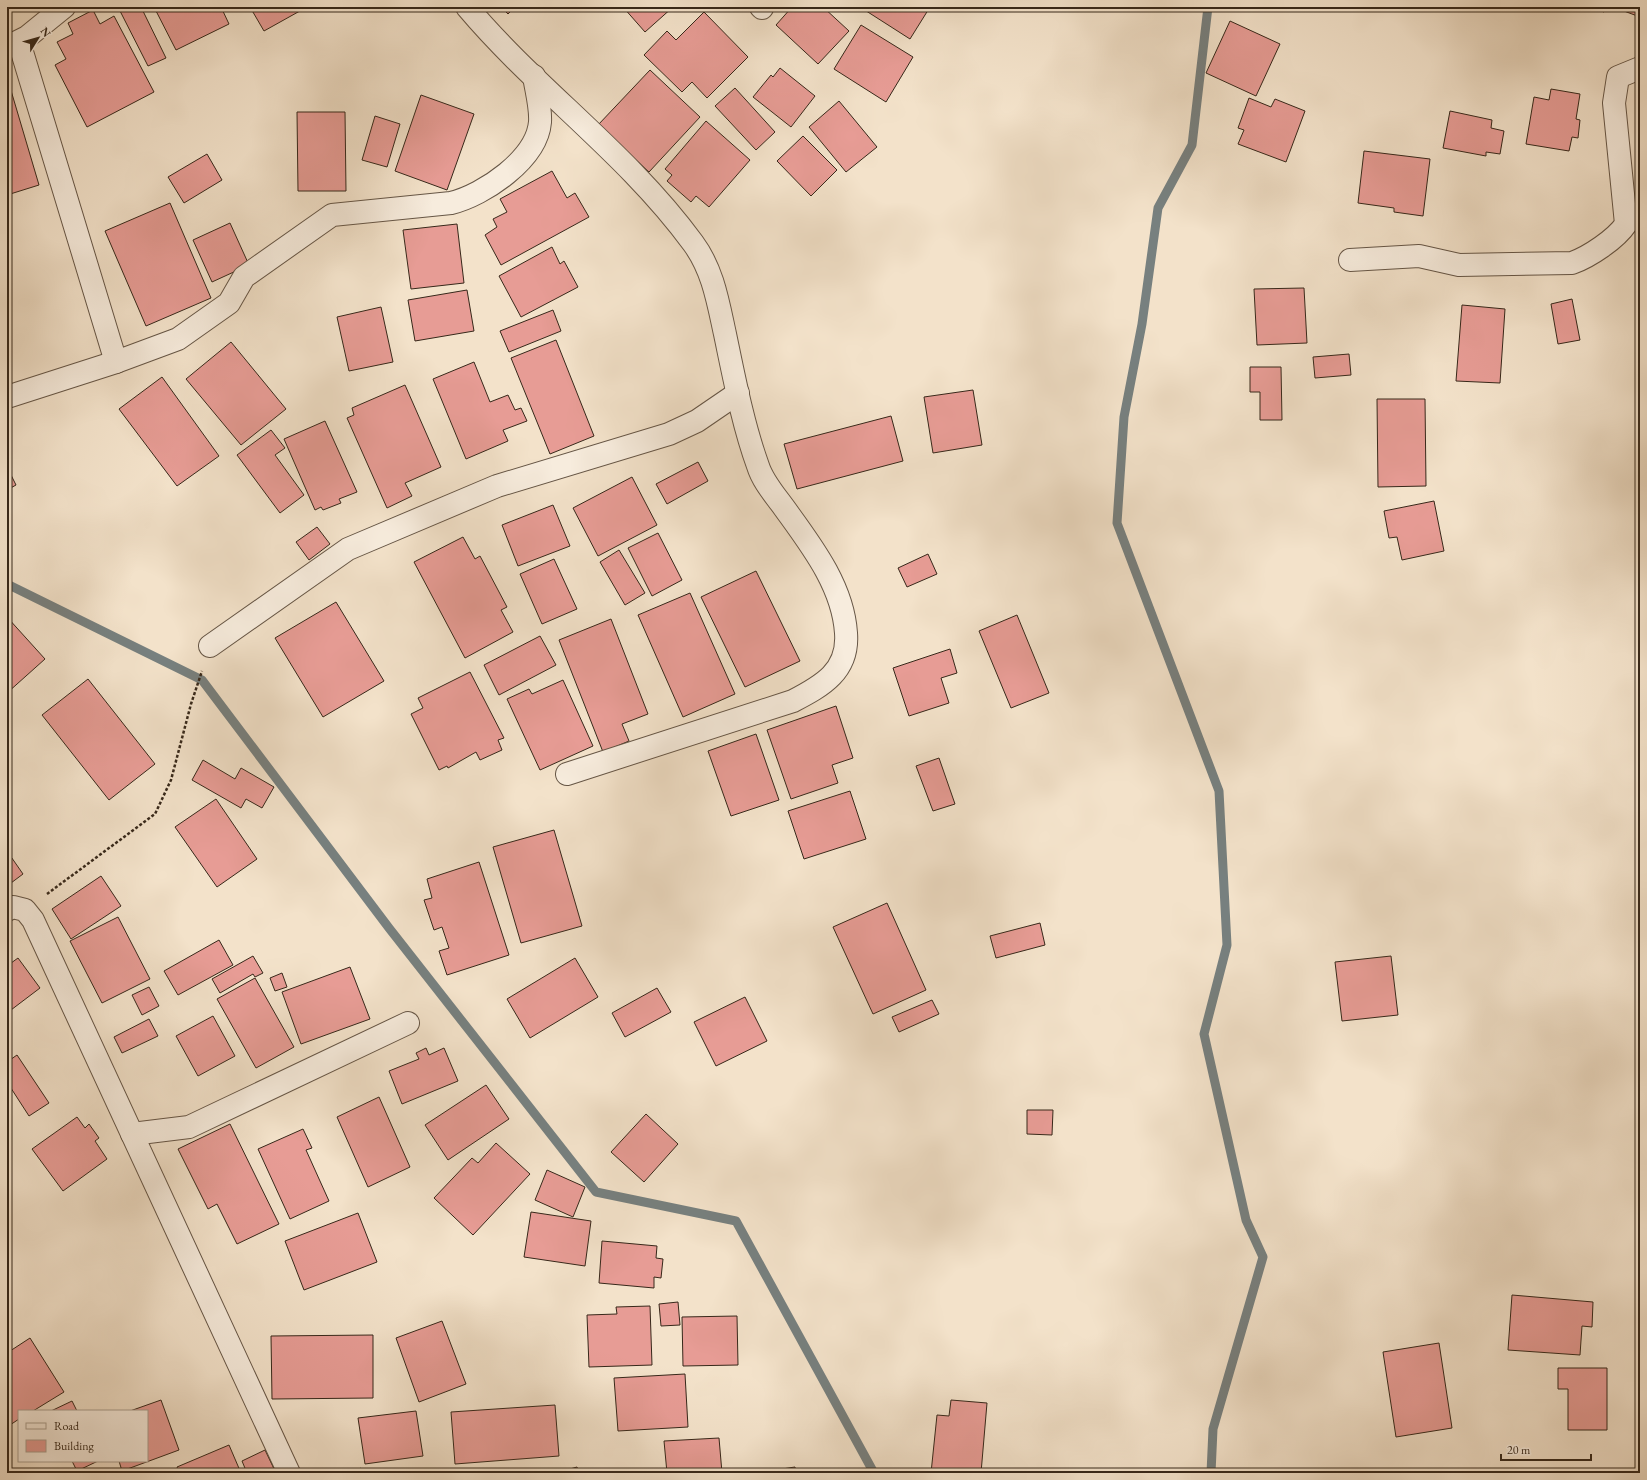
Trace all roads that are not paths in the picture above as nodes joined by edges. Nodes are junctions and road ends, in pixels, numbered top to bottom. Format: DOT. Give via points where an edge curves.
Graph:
graph roads {
  1 [pos="64,7"];
  2 [pos="467,7"];
  3 [pos="13,44"];
  4 [pos="1640,68"];
  5 [pos="534,76"];
  6 [pos="1350,260"];
  7 [pos="116,362"];
  8 [pos="738,393"];
  9 [pos="7,397"];
  10 [pos="207,656"];
  11 [pos="567,774"];
  12 [pos="16,910"];
  13 [pos="408,1023"];
  14 [pos="132,1134"];
  15 [pos="289,1473"];
  1 -- 3 [label="street"];
  2 -- 5 [label="street"];
  3 -- 7 [label="street"];
  4 -- 6 [label="street" via="1618,76 1614,103 1626,224 1620,233 1581,260 1572,263 1459,265 1419,256"];
  5 -- 7 [label="street" via="540,121 538,134 510,171 483,190 466,200 451,203 332,215 244,277 229,303 178,339"];
  5 -- 8 [label="street" via="594,132 693,243 707,266 715,287"];
  7 -- 9 [label="street"];
  8 -- 10 [label="street" via="697,421 669,434 497,486 348,549"];
  8 -- 11 [label="street" via="758,467 767,484 814,549 834,588 842,610 846,633 844,656 836,672 819,688 793,701"];
  12 -- 14 [label="street" via="33,920"];
  13 -- 14 [label="street" via="188,1127"];
  14 -- 15 [label="street"];
}
